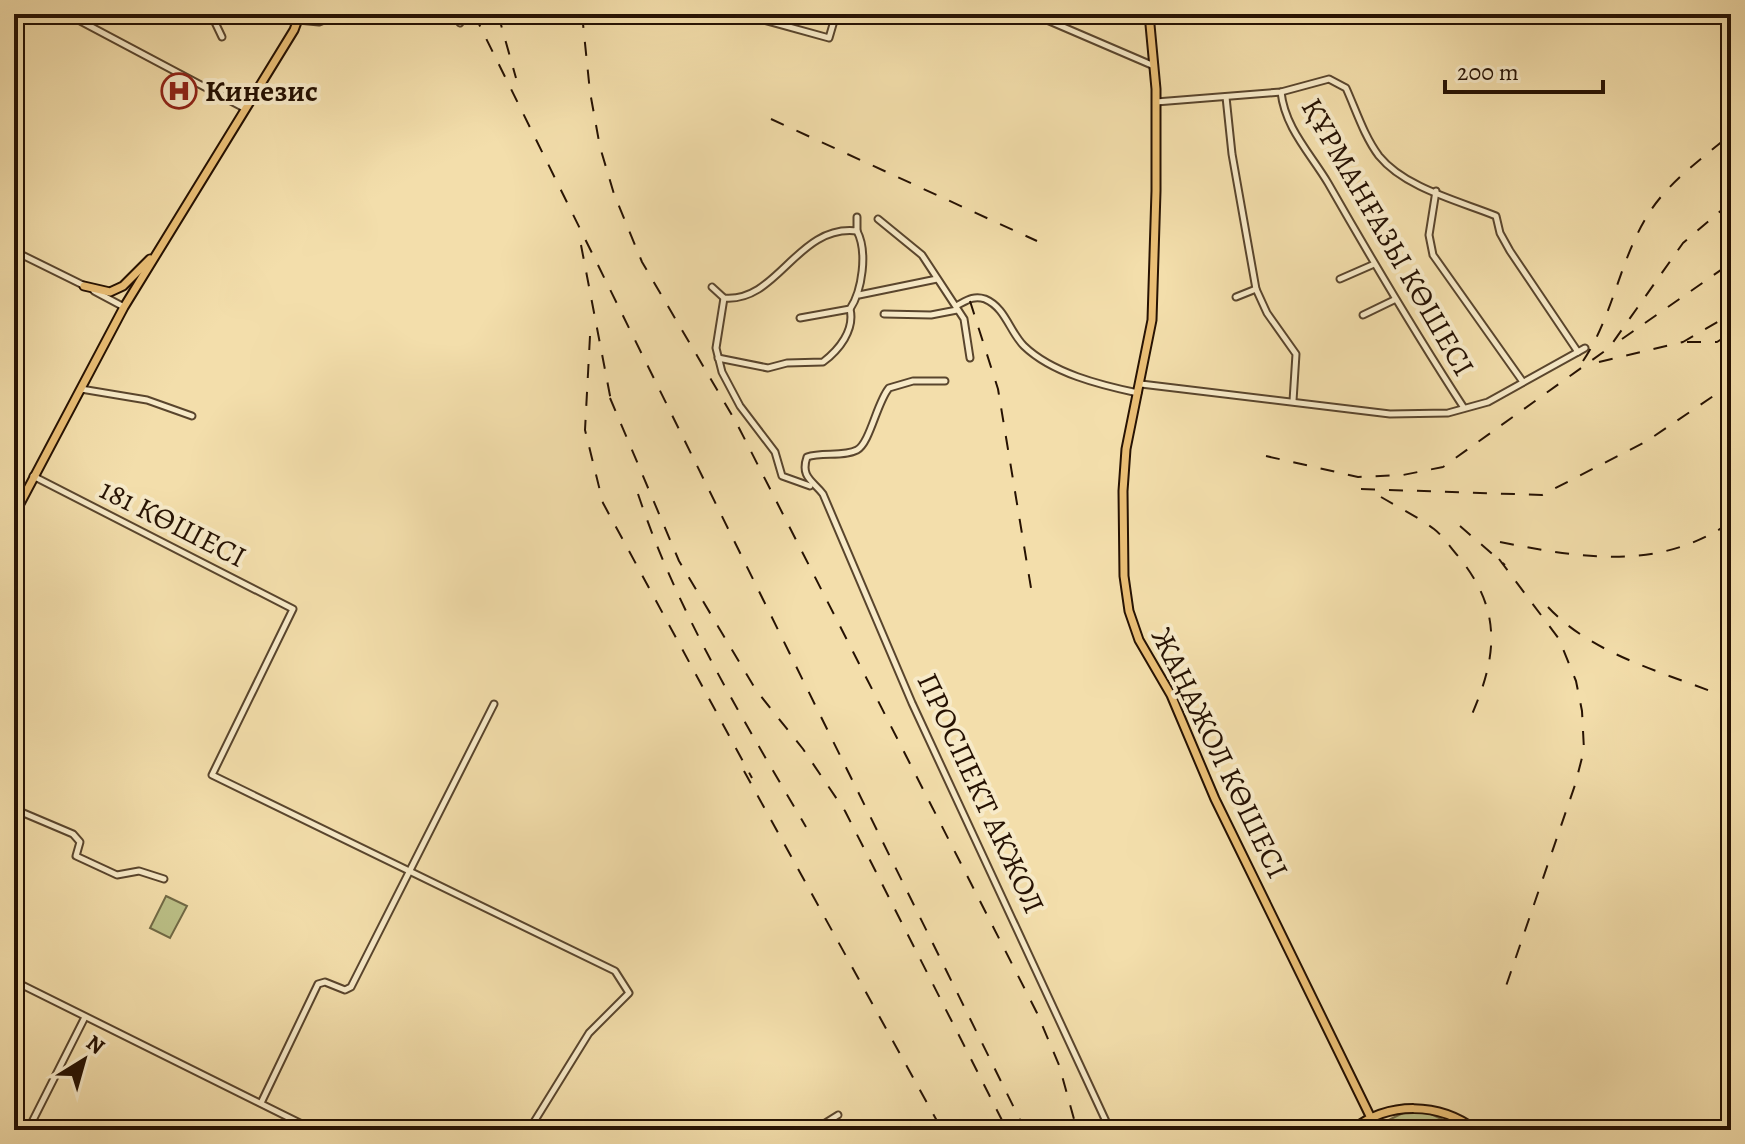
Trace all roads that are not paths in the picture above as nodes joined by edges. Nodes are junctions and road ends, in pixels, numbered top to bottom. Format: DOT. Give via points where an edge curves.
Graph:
graph roads {
  1 [pos="67,14"];
  2 [pos="211,14"];
  3 [pos="339,14"];
  4 [pos="455,14"];
  5 [pos="742,14"];
  6 [pos="836,14"];
  7 [pos="1033,14"];
  8 [pos="1149,14"];
  9 [pos="299,17"];
  10 [pos="460,23"];
  11 [pos="222,37"];
  12 [pos="1155,66"];
  13 [pos="1281,92"];
  14 [pos="1226,97"];
  15 [pos="1156,102"];
  16 [pos="246,109"];
  17 [pos="1436,191"];
  18 [pos="857,217"];
  19 [pos="878,219"];
  20 [pos="857,231"];
  21 [pos="160,249"];
  22 [pos="14,251"];
  23 [pos="1372,265"];
  24 [pos="937,279"];
  25 [pos="1340,279"];
  26 [pos="84,286"];
  27 [pos="712,287"];
  28 [pos="1256,289"];
  29 [pos="859,295"];
  30 [pos="1236,297"];
  31 [pos="724,298"];
  32 [pos="1394,300"];
  33 [pos="124,307"];
  34 [pos="956,308"];
  35 [pos="850,309"];
  36 [pos="884,314"];
  37 [pos="1363,315"];
  38 [pos="800,318"];
  39 [pos="1585,348"];
  40 [pos="1578,352"];
  41 [pos="718,358"];
  42 [pos="970,358"];
  43 [pos="945,381"];
  44 [pos="1523,382"];
  45 [pos="1140,388"];
  46 [pos="80,389"];
  47 [pos="1293,401"];
  48 [pos="1464,409"];
  49 [pos="192,416"];
  50 [pos="33,476"];
  51 [pos="809,484"];
  52 [pos="14,515"];
  53 [pos="494,704"];
  54 [pos="14,809"];
  55 [pos="409,872"];
  56 [pos="164,879"];
  57 [pos="14,981"];
  58 [pos="85,1017"];
  59 [pos="261,1103"];
  60 [pos="838,1115"];
  61 [pos="1371,1118"];
  62 [pos="28,1130"];
  63 [pos="314,1130"];
  64 [pos="529,1130"];
  65 [pos="814,1130"];
  66 [pos="1110,1130"];
  67 [pos="1352,1130"];
  68 [pos="1476,1130"];
  1 -- 16 [label="street"];
  2 -- 11 [label="street"];
  3 -- 9 [label="street" via="319,22"];
  4 -- 10 [label="street"];
  5 -- 6 [label="street" via="829,38"];
  7 -- 12 [label="street"];
  8 -- 12 [label="main road, ЖАҢАЖОЛ КӨШЕСІ"];
  9 -- 16 [label="main road"];
  12 -- 15 [label="main road, ЖАҢАЖОЛ КӨШЕСІ"];
  13 -- 14 [label="street, ҚҰРМАНҒАЗЫ КӨШЕСІ"];
  13 -- 17 [label="street" via="1329,79 1339,82 1386,163"];
  13 -- 23 [label="street, ҚҰРМАНҒАЗЫ КӨШЕСІ" via="1288,122"];
  14 -- 15 [label="street, ҚҰРМАНҒАЗЫ КӨШЕСІ"];
  14 -- 28 [label="street"];
  15 -- 45 [label="main road, ЖАҢАЖОЛ КӨШЕСІ" via="1152,313"];
  16 -- 21 [label="main road"];
  17 -- 40 [label="street" via="1496,216 1510,251"];
  17 -- 44 [label="street" via="1429,235 1433,255"];
  18 -- 20 [label="street"];
  19 -- 24 [label="street" via="907,239"];
  20 -- 29 [label="street"];
  20 -- 31 [label="street" via="814,242 799,250 773,280 740,299"];
  21 -- 26 [label="main road" via="116,290"];
  21 -- 33 [label="main road"];
  22 -- 26 [label="street"];
  23 -- 25 [label="street"];
  23 -- 32 [label="street, ҚҰРМАНҒАЗЫ КӨШЕСІ"];
  24 -- 29 [label="street"];
  24 -- 34 [label="street"];
  26 -- 33 [label="street"];
  27 -- 31 [label="street"];
  28 -- 30 [label="street"];
  28 -- 47 [label="street" via="1296,354"];
  29 -- 35 [label="street"];
  31 -- 41 [label="street"];
  32 -- 37 [label="street"];
  32 -- 48 [label="street, ҚҰРМАНҒАЗЫ КӨШЕСІ"];
  33 -- 46 [label="main road"];
  34 -- 36 [label="street" via="931,315"];
  34 -- 42 [label="street" via="964,319"];
  34 -- 45 [label="street" via="972,298 984,299 1001,310 1026,347 1044,360 1097,382"];
  35 -- 38 [label="street"];
  35 -- 41 [label="street" via="844,340 823,362 768,368"];
  39 -- 40 [label="street"];
  40 -- 44 [label="street"];
  41 -- 51 [label="street" via="740,406 775,452 782,476"];
  43 -- 51 [label="street" via="889,388 861,446 807,457"];
  44 -- 48 [label="street"];
  45 -- 47 [label="street"];
  45 -- 61 [label="main road, ЖАҢАЖОЛ КӨШЕСІ" via="1123,491 1124,576 1133,626 1171,695 1215,799"];
  46 -- 49 [label="street" via="147,400"];
  46 -- 50 [label="main road"];
  47 -- 48 [label="street" via="1390,414"];
  50 -- 52 [label="main road"];
  50 -- 55 [label="street, 181 КӨШЕСІ" via="293,609 212,775"];
  51 -- 66 [label="street, ПРОСПЕКТ АКЖОЛ" via="823,494 912,703"];
  53 -- 55 [label="street"];
  54 -- 56 [label="street" via="73,834 80,842 76,856 117,875 139,871"];
  55 -- 59 [label="street" via="351,987 318,984"];
  55 -- 64 [label="street" via="610,967 629,993 589,1033"];
  57 -- 58 [label="street"];
  58 -- 59 [label="street"];
  58 -- 62 [label="street"];
  59 -- 63 [label="street"];
  60 -- 65 [label="street"];
  61 -- 67 [label="main road"];
  61 -- 68 [label="main road" via="1409,1108 1447,1114"];
}
